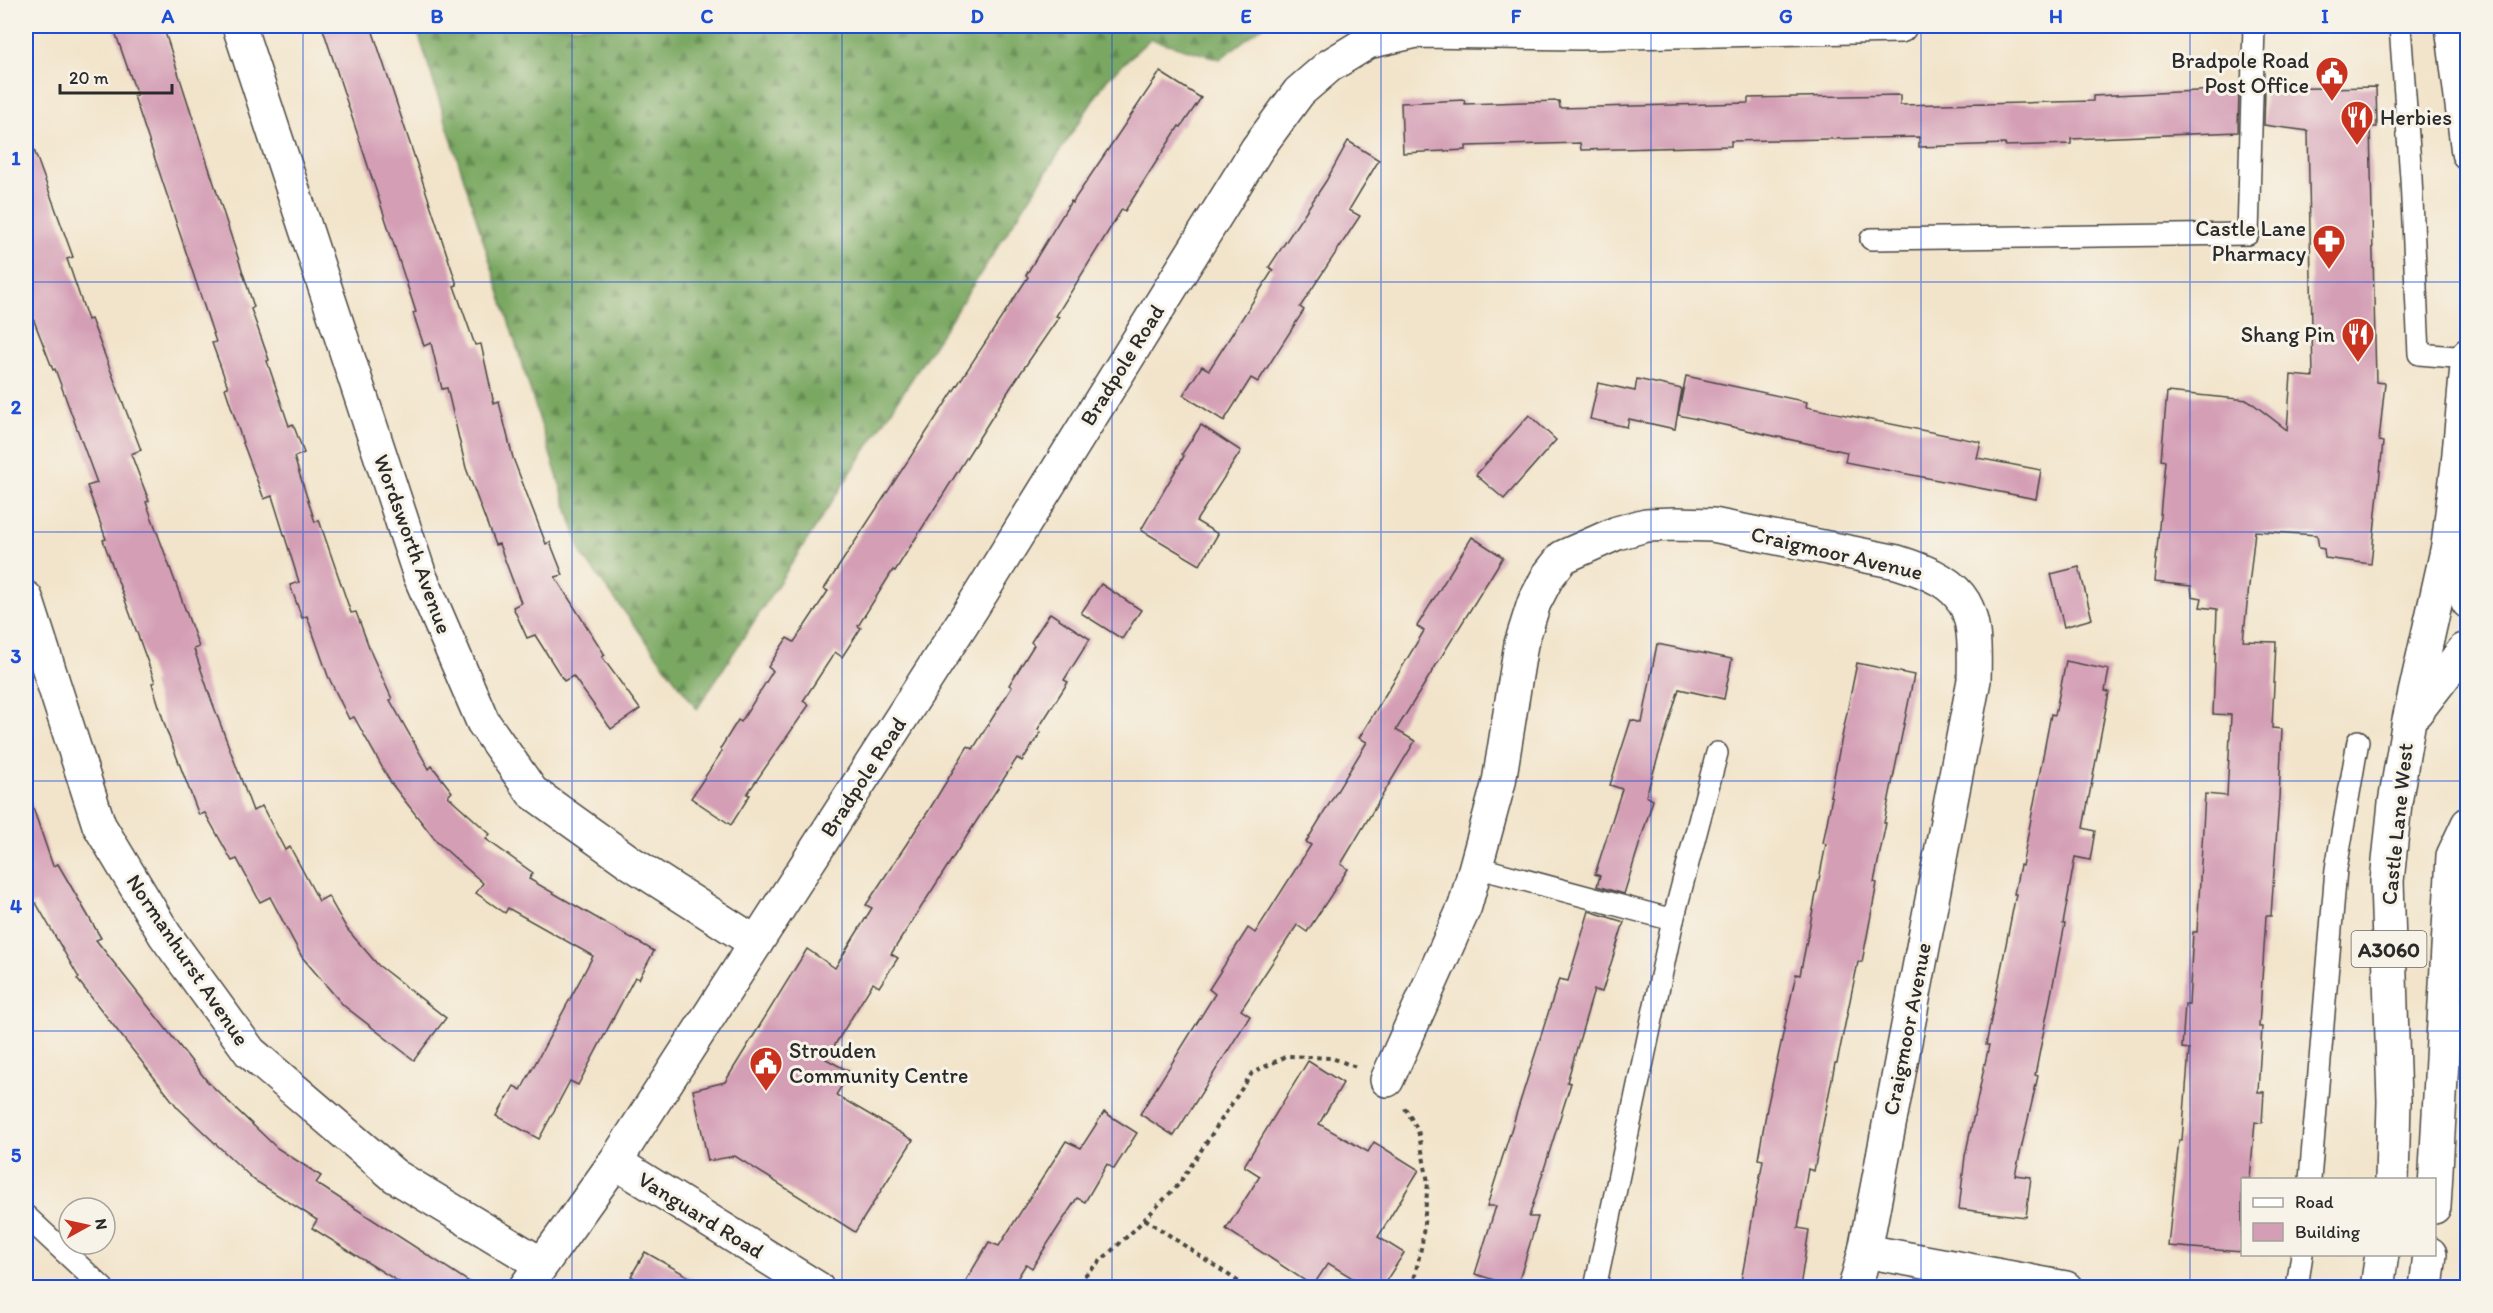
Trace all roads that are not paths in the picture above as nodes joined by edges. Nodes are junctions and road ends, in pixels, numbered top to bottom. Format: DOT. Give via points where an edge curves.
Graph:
graph roads {
  1 [pos="239,26"];
  2 [pos="1900,26"];
  3 [pos="2254,26"];
  4 [pos="2400,26"];
  5 [pos="2452,26"];
  6 [pos="2468,153"];
  7 [pos="1871,239"];
  8 [pos="2467,356"];
  9 [pos="2448,546"];
  10 [pos="26,598"];
  11 [pos="2468,602"];
  12 [pos="2466,645"];
  13 [pos="2409,720"];
  14 [pos="2358,741"];
  15 [pos="1717,753"];
  16 [pos="2468,824"];
  17 [pos="1476,867"];
  18 [pos="1673,920"];
  19 [pos="756,943"];
  20 [pos="1388,1080"];
  21 [pos="615,1162"];
  22 [pos="2310,1178"];
  23 [pos="2392,1178"];
  24 [pos="2436,1178"];
  25 [pos="26,1216"];
  26 [pos="1865,1251"];
  27 [pos="2302,1256"];
  28 [pos="2382,1256"];
  29 [pos="2430,1256"];
  30 [pos="533,1276"];
  31 [pos="103,1287"];
  32 [pos="817,1287"];
  33 [pos="1595,1287"];
  34 [pos="1856,1287"];
  35 [pos="2066,1287"];
  36 [pos="2297,1287"];
  37 [pos="2377,1287"];
  38 [pos="2426,1287"];
  1 -- 19 [label="street, Wordsworth Avenue" via="420,576 483,722 532,792 631,863"];
  2 -- 19 [label="street, Bradpole Road" via="1581,33 1417,31 1368,42 1329,66 1299,92 1257,149 972,608"];
  3 -- 7 [label="lane" via="2248,234"];
  4 -- 8 [label="lane" via="2419,354"];
  5 -- 6 [label="street"];
  8 -- 9 [label="street, Castle Lane West / A3060"];
  9 -- 11 [label="street, Castle Lane West / A3060"];
  9 -- 13 [label="street, Castle Lane West / A3060"];
  10 -- 30 [label="street, Normanhurst Avenue" via="99,825 165,935 250,1052 395,1176"];
  12 -- 13 [label="street, Castle Lane West / A3060"];
  13 -- 23 [label="street, Castle Lane West / A3060" via="2387,881 2394,1101"];
  14 -- 22 [label="lane" via="2336,869"];
  15 -- 18 [label="lane"];
  16 -- 24 [label="street, A3060" via="2453,856"];
  17 -- 18 [label="lane"];
  17 -- 20 [label="street, Craigmoor Avenue" via="1465,906"];
  17 -- 26 [label="street, Craigmoor Avenue" via="1499,782 1521,644 1534,603 1563,557 1617,532 1646,525 1713,525 1897,562 1924,570 1956,591 1967,604 1975,637 1974,680"];
  18 -- 33 [label="lane"];
  19 -- 21 [label="street, Bradpole Road"];
  21 -- 30 [label="street, Bradpole Road"];
  21 -- 32 [label="street, Vanguard Road"];
  25 -- 31 [label="lane"];
  26 -- 34 [label="street, Craigmoor Avenue"];
  26 -- 35 [label="street"];
  27 -- 36 [label="lane"];
  28 -- 37 [label="street"];
  29 -- 38 [label="street"];
}
